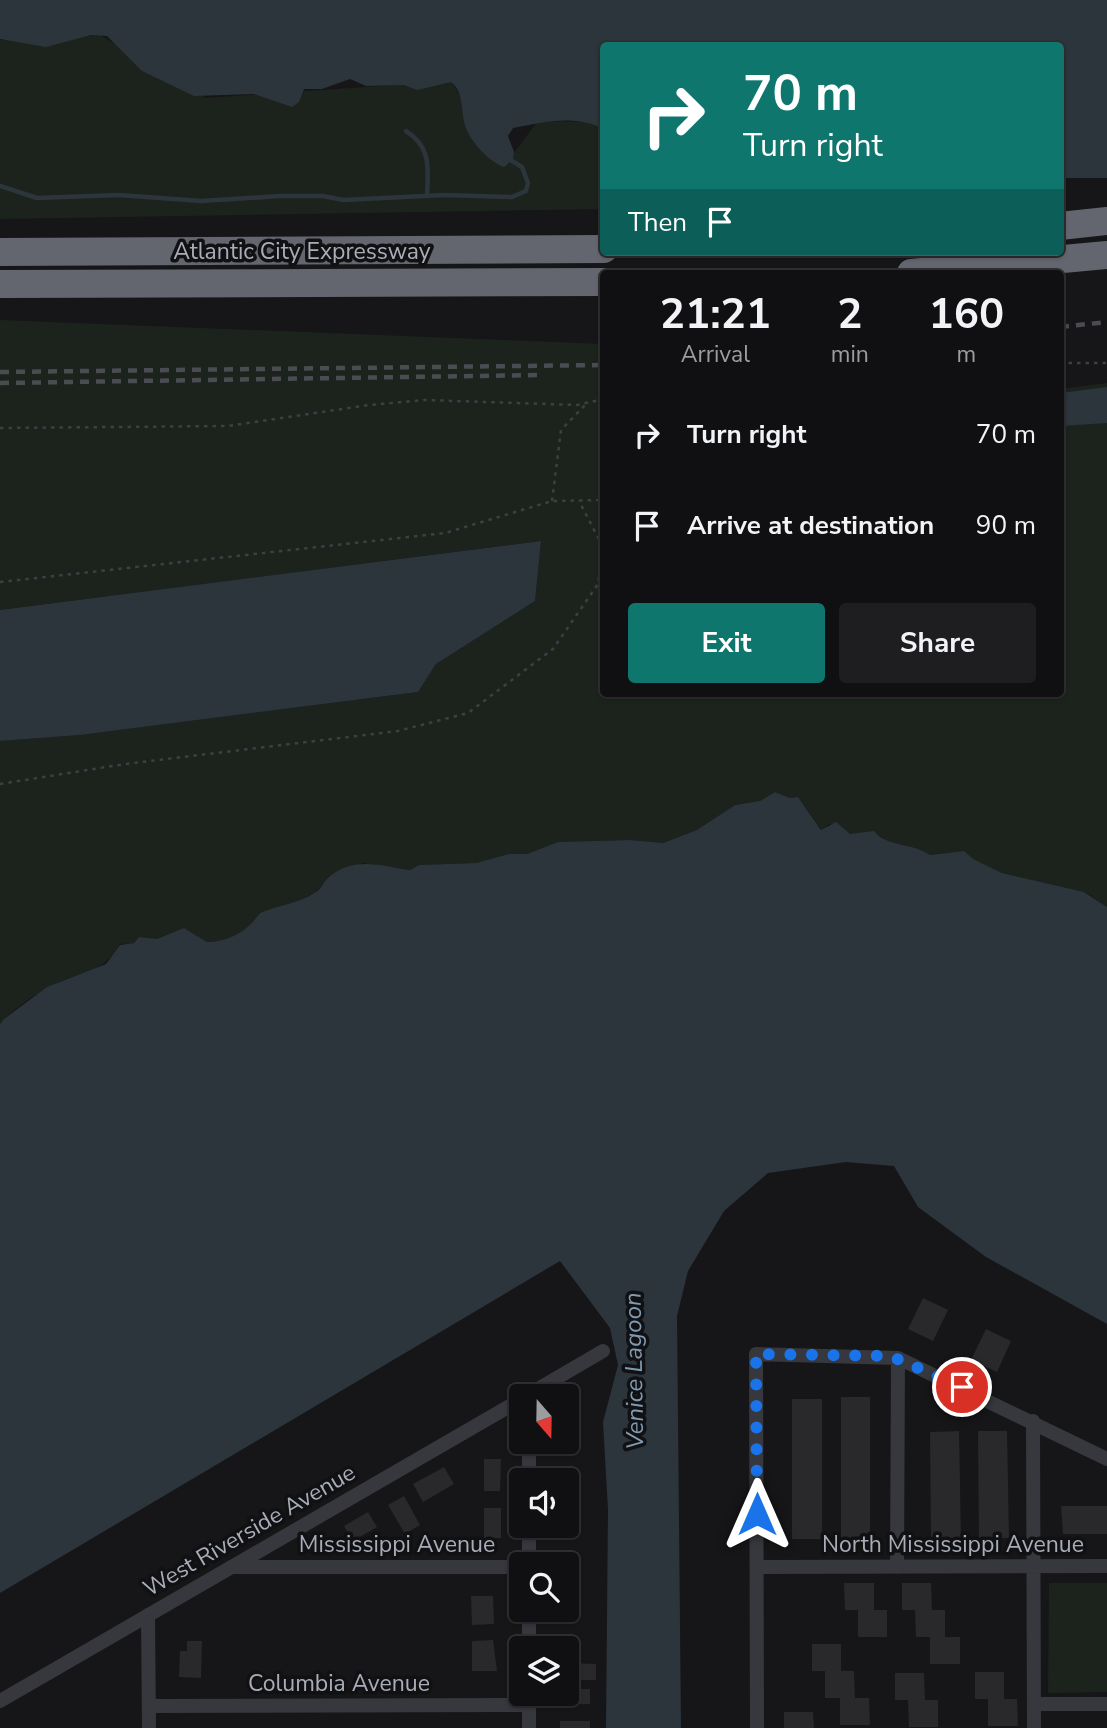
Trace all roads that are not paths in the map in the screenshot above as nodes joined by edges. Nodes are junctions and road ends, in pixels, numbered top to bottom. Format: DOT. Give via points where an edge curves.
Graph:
graph roads {
  1 [pos="1107,221"];
  2 [pos="1064,226"];
  3 [pos="600,249"];
  4 [pos="0,252"];
  5 [pos="1107,256"];
  6 [pos="946,270"];
  7 [pos="600,282"];
  8 [pos="0,284"];
  9 [pos="603,1351"];
  10 [pos="898,1358"];
  11 [pos="548,1384"];
  12 [pos="509,1407"];
  13 [pos="1033,1422"];
  14 [pos="1107,1459"];
  15 [pos="1033,1566"];
  16 [pos="1107,1566"];
  17 [pos="230,1567"];
  18 [pos="509,1567"];
  19 [pos="757,1567"];
  20 [pos="897,1567"];
  21 [pos="148,1615"];
  22 [pos="509,1699"];
  23 [pos="0,1701"];
  24 [pos="1034,1704"];
  25 [pos="1107,1704"];
  26 [pos="149,1706"];
  27 [pos="529,1706"];
  28 [pos="149,1728"];
  29 [pos="529,1728"];
  30 [pos="757,1728"];
  31 [pos="1034,1728"];
  1 -- 2 [label="highway"];
  3 -- 4 [label="highway, Atlantic City Expressway"];
  5 -- 6 [label="highway"];
  7 -- 8 [label="highway, Atlantic City Expressway"];
  9 -- 11 [label="street, West Riverside Avenue"];
  10 -- 13 [label="street"];
  10 -- 19 [label="street" via="756,1354"];
  10 -- 20 [label="street"];
  12 -- 17 [label="street, West Riverside Avenue"];
  13 -- 14 [label="street"];
  13 -- 15 [label="street"];
  15 -- 16 [label="street, North Mississippi Avenue"];
  15 -- 20 [label="street, North Mississippi Avenue"];
  15 -- 24 [label="street"];
  17 -- 18 [label="street, Mississippi Avenue"];
  17 -- 21 [label="street, West Riverside Avenue"];
  19 -- 20 [label="street, North Mississippi Avenue"];
  19 -- 30 [label="street"];
  21 -- 23 [label="street, West Riverside Avenue"];
  21 -- 26 [label="street"];
  22 -- 26 [label="street, Columbia Avenue"];
  24 -- 25 [label="street"];
  24 -- 31 [label="street"];
  26 -- 28 [label="street"];
  27 -- 29 [label="street"];
}
